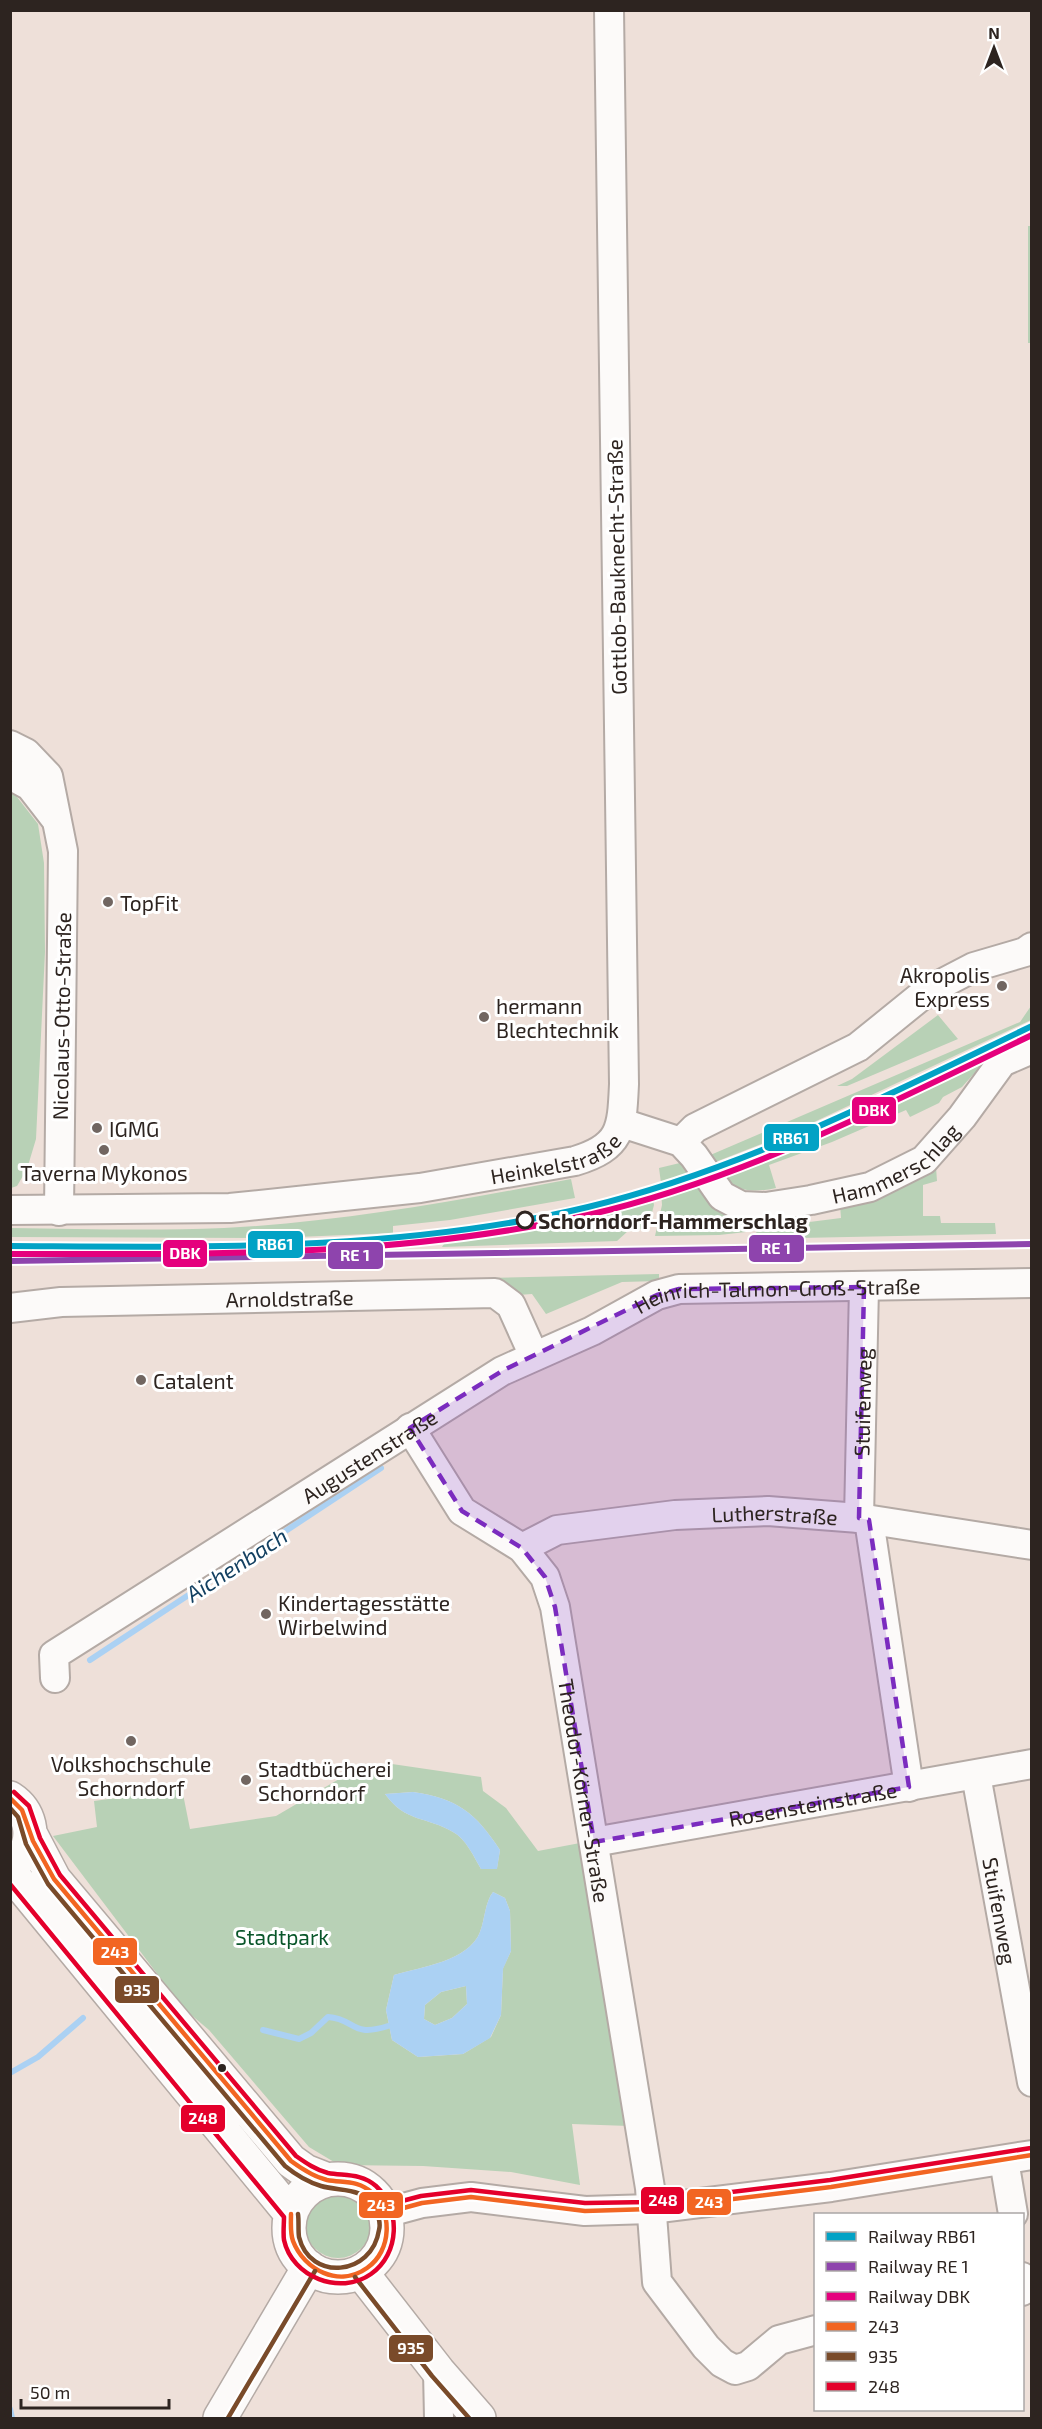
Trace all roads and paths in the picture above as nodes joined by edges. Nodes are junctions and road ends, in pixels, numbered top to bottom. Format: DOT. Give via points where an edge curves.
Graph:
graph roads {
  1 [pos="609,10"];
  2 [pos="10,745"];
  3 [pos="10,775"];
  4 [pos="57,821"];
  5 [pos="1032,947"];
  6 [pos="1032,1049"];
  7 [pos="622,1123"];
  8 [pos="681,1142"];
  9 [pos="10,1210"];
  10 [pos="59,1211"];
  11 [pos="1032,1283"];
  12 [pos="864,1287"];
  13 [pos="10,1308"];
  14 [pos="534,1356"];
  15 [pos="410,1428"];
  16 [pos="864,1519"];
  17 [pos="1032,1545"];
  18 [pos="522,1548"];
  19 [pos="54,1666"];
  20 [pos="1032,1764"];
  21 [pos="976,1775"];
  22 [pos="909,1787"];
  23 [pos="10,1798"];
  24 [pos="31,1835"];
  25 [pos="594,1842"];
  26 [pos="10,1870"];
  27 [pos="1032,2082"];
  28 [pos="1032,2155"];
  29 [pos="1004,2160"];
  30 [pos="328,2180"];
  31 [pos="651,2209"];
  32 [pos="385,2213"];
  33 [pos="1013,2213"];
  34 [pos="291,2214"];
  35 [pos="309,2267"];
  36 [pos="361,2272"];
  37 [pos="814,2331"];
  38 [pos="438,2372"];
  39 [pos="220,2418"];
  40 [pos="439,2418"];
  41 [pos="479,2418"];
  1 -- 7 [label="street, Gottlob-Bauknecht-Straße"];
  2 -- 4 [label="street, Nicolaus-Otto-Straße" via="26,753 48,777"];
  3 -- 4 [label="street, Nicolaus-Otto-Straße" via="30,786"];
  4 -- 10 [label="street, Nicolaus-Otto-Straße" via="63,851"];
  5 -- 8 [label="street" via="974,966 926,992 858,1047 695,1128"];
  6 -- 8 [label="street, Hammerschlag" via="1002,1062 924,1160 870,1187 766,1208 741,1206 722,1196"];
  7 -- 8 [label="street, Heinkelstraße"];
  7 -- 10 [label="street, Heinkelstraße" via="607,1148 595,1155 460,1182 230,1208"];
  9 -- 10 [label="street, Heinkelstraße"];
  11 -- 12 [label="street, Heinrich-Talmon-Groß-Straße"];
  12 -- 14 [label="street, Heinrich-Talmon-Groß-Straße" via="679,1289 657,1295 592,1331"];
  12 -- 16 [label="street, Stuifenweg"];
  13 -- 14 [label="street, Arnoldstraße" via="61,1302 495,1293 511,1305"];
  14 -- 15 [label="street, Augustenstraße" via="502,1371"];
  15 -- 18 [label="street, Theodor-Körner-Straße" via="462,1510"];
  15 -- 19 [label="street, Augustenstraße"];
  16 -- 17 [label="street, Lutherstraße"];
  16 -- 18 [label="street, Lutherstraße" via="768,1511 675,1515 557,1530"];
  16 -- 22 [label="street, Stuifenweg"];
  18 -- 25 [label="street, Theodor-Körner-Straße" via="545,1577 555,1606"];
  20 -- 21 [label="street, Rosensteinstraße"];
  21 -- 22 [label="street, Rosensteinstraße"];
  21 -- 27 [label="street, Stuifenweg"];
  22 -- 25 [label="street, Rosensteinstraße"];
  23 -- 24 [label="main road" via="19,1803 28,1818"];
  24 -- 26 [label="main road" via="28,1849"];
  24 -- 30 [label="main road" via="54,1879 283,2152 305,2171"];
  25 -- 31 [label="street, Theodor-Körner-Straße"];
  26 -- 34 [label="main road"];
  28 -- 29 [label="street"];
  29 -- 31 [label="street"];
  29 -- 33 [label="street"];
  30 -- 32 [label="main road" via="357,2182 379,2200"];
  30 -- 34 [label="main road" via="305,2192"];
  31 -- 32 [label="street" via="585,2211 471,2197 430,2201"];
  31 -- 37 [label="street, Theodor-Körner-Straße" via="657,2282 722,2363 735,2370 748,2366 779,2340"];
  32 -- 36 [label="main road" via="385,2243 379,2256"];
  34 -- 35 [label="main road" via="292,2244"];
  35 -- 36 [label="main road" via="324,2275 340,2277"];
  35 -- 39 [label="main road"];
  36 -- 38 [label="main road"];
  38 -- 40 [label="street"];
  38 -- 41 [label="main road"];
}
